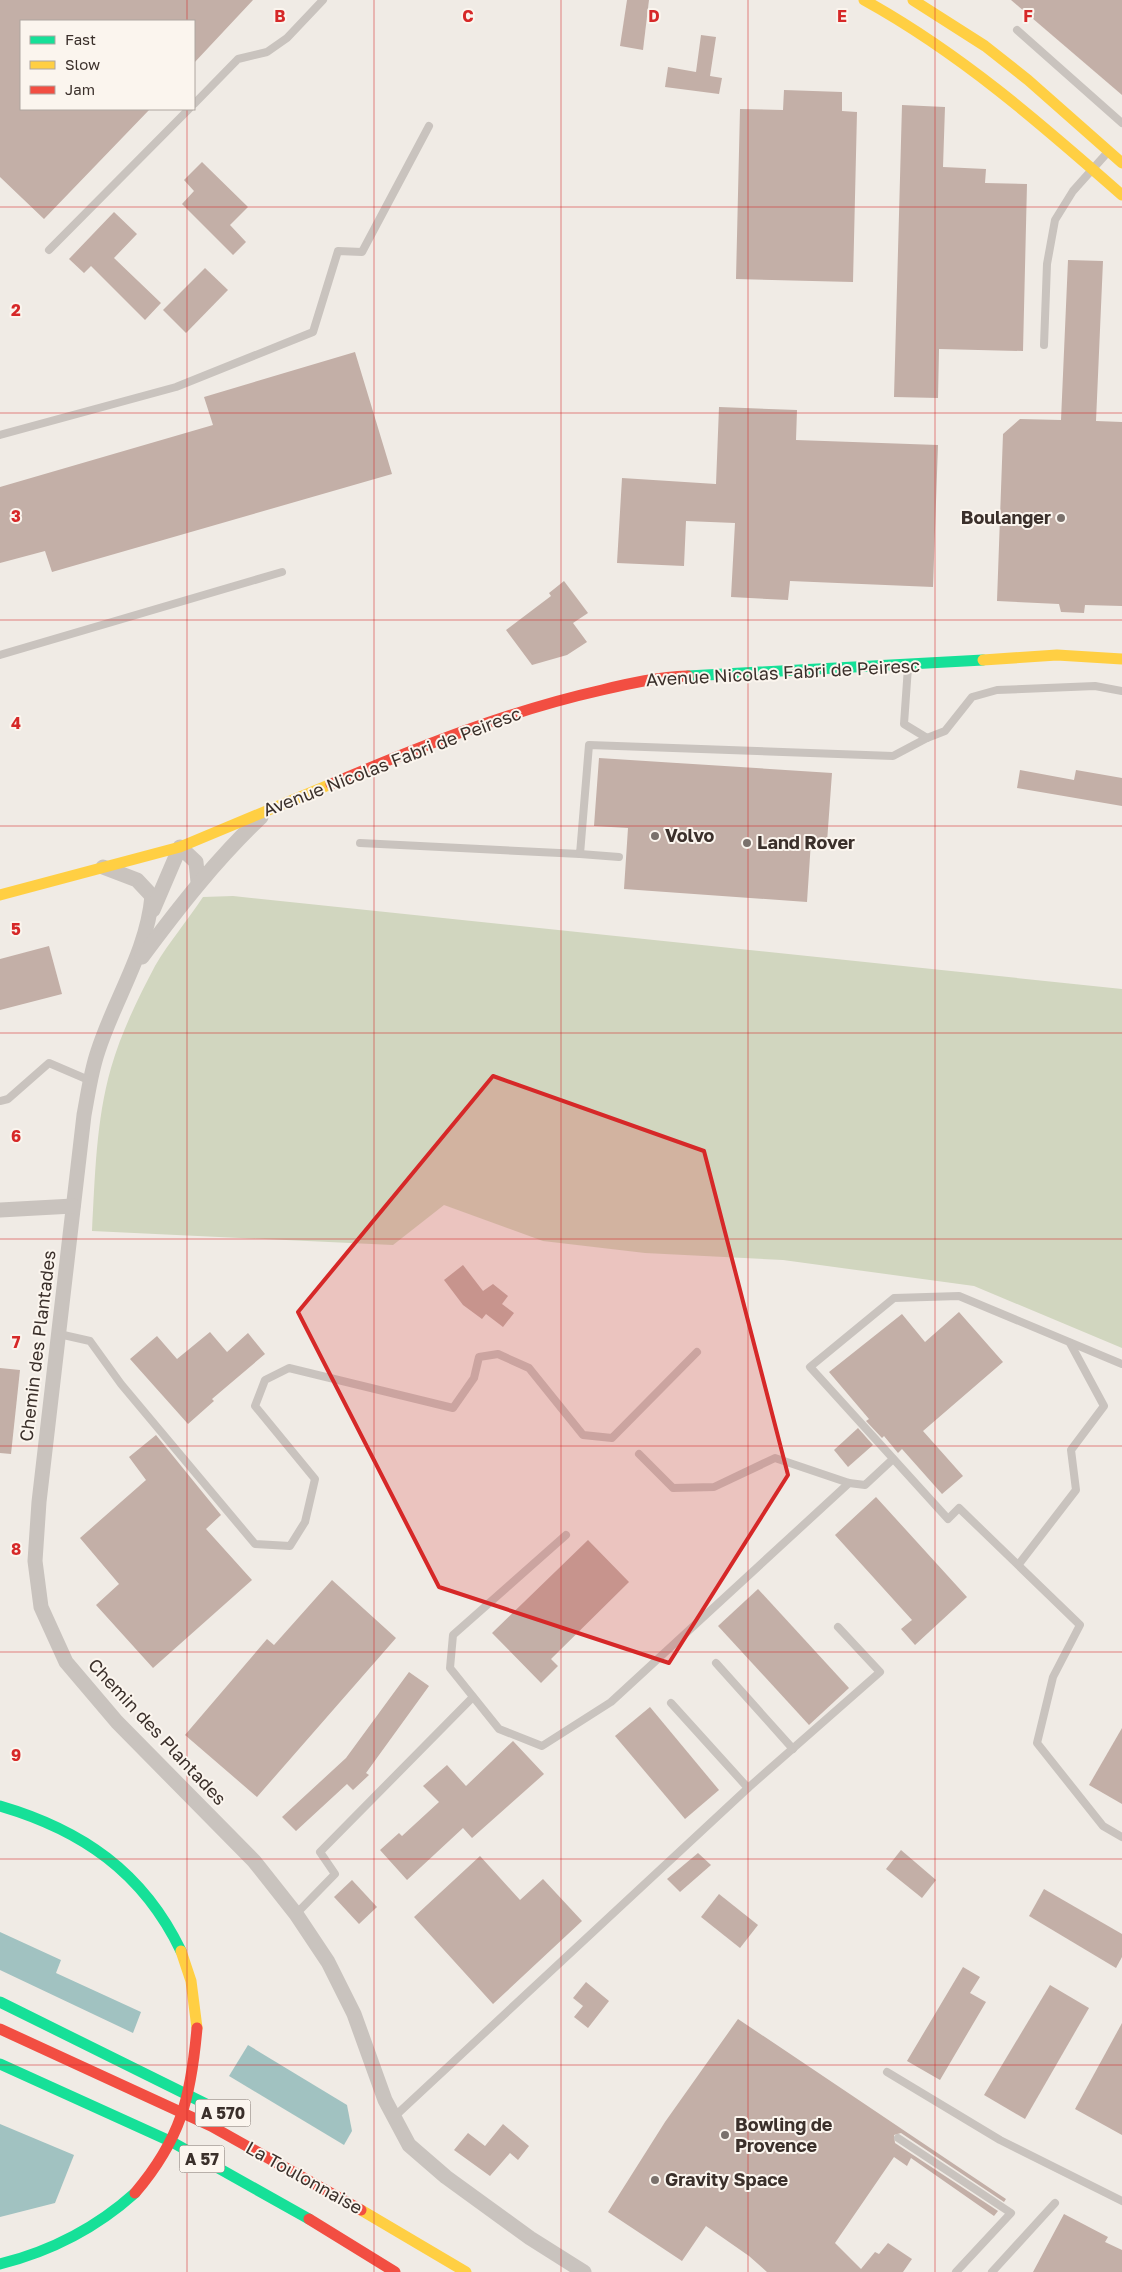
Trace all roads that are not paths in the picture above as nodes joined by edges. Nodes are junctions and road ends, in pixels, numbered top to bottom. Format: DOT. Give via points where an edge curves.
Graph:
graph roads {
  1 [pos="323,0"];
  2 [pos="864,0"];
  3 [pos="913,0"];
  4 [pos="1018,30"];
  5 [pos="195,103"];
  6 [pos="188,110"];
  7 [pos="1122,123"];
  8 [pos="429,126"];
  9 [pos="1108,151"];
  10 [pos="1122,163"];
  11 [pos="1092,169"];
  12 [pos="1122,196"];
  13 [pos="49,250"];
  14 [pos="1044,345"];
  15 [pos="0,436"];
  16 [pos="282,572"];
  17 [pos="0,655"];
  18 [pos="1122,659"];
  19 [pos="908,666"];
  20 [pos="1122,691"];
  21 [pos="927,738"];
  22 [pos="270,809"];
  23 [pos="360,843"];
  24 [pos="180,847"];
  25 [pos="580,854"];
  26 [pos="619,857"];
  27 [pos="103,867"];
  28 [pos="198,882"];
  29 [pos="0,895"];
  30 [pos="149,920"];
  31 [pos="132,970"];
  32 [pos="91,1081"];
  33 [pos="0,1101"];
  34 [pos="73,1206"];
  35 [pos="0,1210"];
  36 [pos="59,1334"];
  37 [pos="1070,1342"];
  38 [pos="697,1352"];
  39 [pos="1122,1364"];
  40 [pos="639,1454"];
  41 [pos="893,1459"];
  42 [pos="849,1484"];
  43 [pos="566,1535"];
  44 [pos="1019,1564"];
  45 [pos="838,1627"];
  46 [pos="716,1663"];
  47 [pos="473,1697"];
  48 [pos="671,1703"];
  49 [pos="793,1749"];
  50 [pos="748,1788"];
  51 [pos="0,1806"];
  52 [pos="1122,1837"];
  53 [pos="296,1914"];
  54 [pos="0,2002"];
  55 [pos="0,2030"];
  56 [pos="0,2064"];
  57 [pos="887,2072"];
  58 [pos="218,2109"];
  59 [pos="394,2117"];
  60 [pos="898,2138"];
  61 [pos="317,2172"];
  62 [pos="1122,2201"];
  63 [pos="1055,2203"];
  64 [pos="432,2250"];
  65 [pos="0,2264"];
  66 [pos="395,2272"];
  67 [pos="466,2272"];
  68 [pos="584,2272"];
  69 [pos="956,2272"];
  70 [pos="992,2272"];
  1 -- 5 [label="lane" via="287,38 267,52 238,59"];
  2 -- 11 [label="main road" via="970,64"];
  3 -- 9 [label="main road" via="985,46"];
  4 -- 7 [label="lane"];
  6 -- 13 [label="lane"];
  8 -- 15 [label="lane" via="362,252 338,251 313,332 176,387"];
  9 -- 10 [label="main road"];
  9 -- 11 [label="lane"];
  11 -- 12 [label="main road"];
  11 -- 14 [label="lane" via="1055,220 1047,264"];
  16 -- 17 [label="lane"];
  18 -- 19 [label="main road, Avenue Nicolas Fabri de Peiresc" via="1057,655"];
  19 -- 21 [label="lane" via="904,724"];
  19 -- 22 [label="main road, Avenue Nicolas Fabri de Peiresc" via="660,677 552,701 430,743"];
  20 -- 21 [label="lane" via="1095,686 997,690 972,697 945,731"];
  21 -- 25 [label="lane" via="893,756 589,745"];
  22 -- 24 [label="main road, Avenue Nicolas Fabri de Peiresc"];
  22 -- 28 [label="street" via="228,848"];
  23 -- 25 [label="lane"];
  24 -- 27 [label="main road, Avenue Nicolas Fabri de Peiresc"];
  24 -- 28 [label="street" via="196,862"];
  24 -- 30 [label="street"];
  25 -- 26 [label="lane"];
  27 -- 29 [label="main road, Avenue Nicolas Fabri de Peiresc"];
  27 -- 30 [label="street" via="137,880 152,896"];
  28 -- 31 [label="street"];
  30 -- 31 [label="street"];
  31 -- 32 [label="street, Chemin des Plantades" via="97,1052"];
  32 -- 33 [label="lane" via="49,1063 8,1099"];
  32 -- 34 [label="street, Chemin des Plantades"];
  34 -- 35 [label="street"];
  34 -- 36 [label="street, Chemin des Plantades"];
  36 -- 38 [label="lane" via="90,1341 121,1384 255,1544 290,1546 305,1522 315,1479 255,1406 265,1380 289,1368 453,1408 474,1378 480,1357 498,1354 529,1368 583,1434 612,1438"];
  36 -- 53 [label="street, Chemin des Plantades" via="35,1561 40,1607 66,1662 117,1722 254,1861"];
  37 -- 39 [label="lane"];
  37 -- 41 [label="lane" via="958,1296 894,1298 810,1367"];
  37 -- 44 [label="lane" via="1104,1406 1072,1450 1076,1490"];
  40 -- 42 [label="lane" via="673,1488 714,1487 775,1458"];
  41 -- 42 [label="lane" via="865,1485"];
  41 -- 44 [label="lane" via="948,1518 960,1508"];
  42 -- 47 [label="lane" via="611,1702 542,1746 499,1729"];
  43 -- 47 [label="lane" via="453,1635 450,1668"];
  44 -- 52 [label="lane" via="1080,1625 1053,1677 1037,1743 1103,1826"];
  45 -- 49 [label="lane" via="880,1672"];
  46 -- 49 [label="lane"];
  47 -- 53 [label="lane" via="320,1852 335,1874"];
  48 -- 50 [label="lane"];
  49 -- 50 [label="lane"];
  50 -- 59 [label="lane"];
  51 -- 65 [label="main road, A 570, bridge" via="58,1827 94,1848 137,1885 166,1922 183,1955 194,1994 198,2028 189,2098 179,2127 149,2177 93,2228 30,2257"];
  53 -- 59 [label="street, Chemin des Plantades" via="328,1962 354,2014"];
  54 -- 58 [label="main road, A 570"];
  55 -- 64 [label="main road, La Toulonnaise / A 57" via="211,2126"];
  56 -- 66 [label="main road, La Toulonnaise / A 57" via="87,2101 195,2155"];
  57 -- 62 [label="lane" via="1000,2140"];
  59 -- 68 [label="street, Chemin des Plantades" via="409,2144 446,2177 530,2238"];
  60 -- 69 [label="lane" via="1011,2213"];
  61 -- 64 [label="main road"];
  63 -- 70 [label="lane"];
  64 -- 67 [label="main road, La Toulonnaise / A 57"];
}
